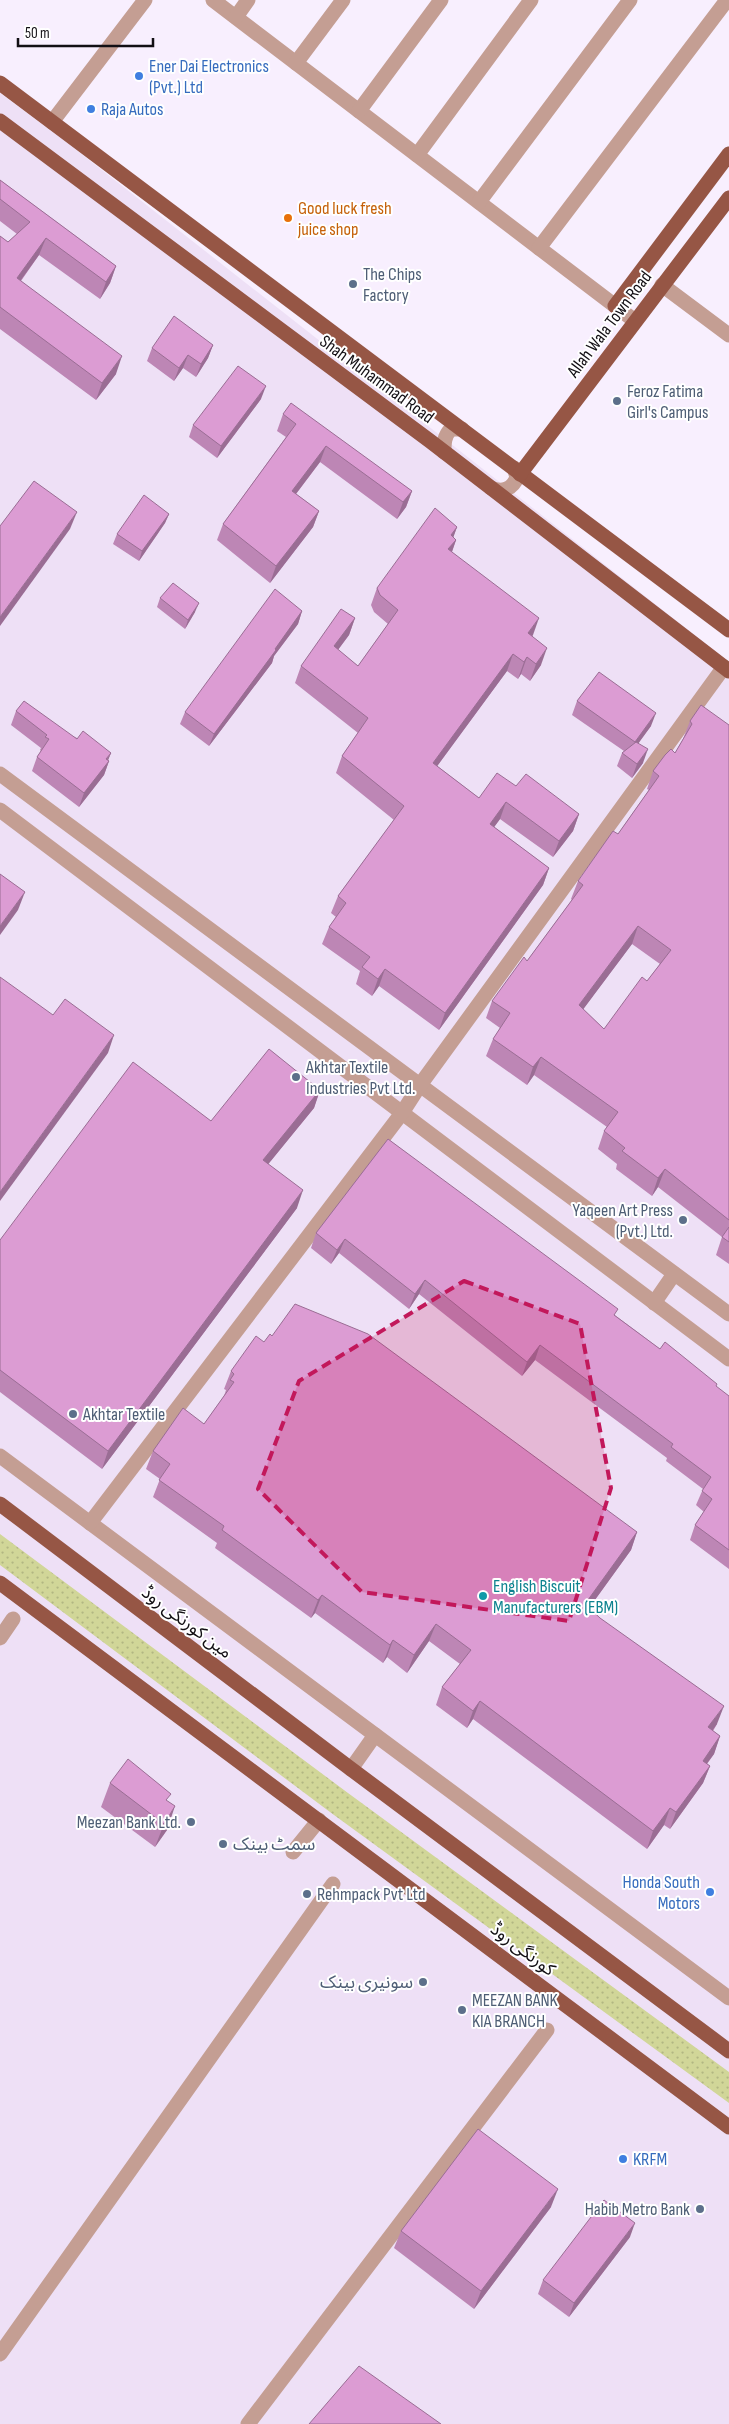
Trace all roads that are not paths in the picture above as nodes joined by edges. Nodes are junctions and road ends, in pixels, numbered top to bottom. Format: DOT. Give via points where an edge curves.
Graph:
graph roads {
  1 [pos="145,0"];
  2 [pos="213,0"];
  3 [pos="248,0"];
  4 [pos="343,0"];
  5 [pos="441,0"];
  6 [pos="531,0"];
  7 [pos="630,0"];
  8 [pos="727,0"];
  9 [pos="236,17"];
  10 [pos="296,63"];
  11 [pos="0,82"];
  12 [pos="359,111"];
  13 [pos="0,121"];
  14 [pos="52,122"];
  15 [pos="729,154"];
  16 [pos="417,155"];
  17 [pos="729,198"];
  18 [pos="479,202"];
  19 [pos="539,248"];
  20 [pos="662,285"];
  21 [pos="615,306"];
  22 [pos="635,321"];
  23 [pos="729,335"];
  24 [pos="462,429"];
  25 [pos="444,452"];
  26 [pos="517,471"];
  27 [pos="491,488"];
  28 [pos="729,630"];
  29 [pos="726,669"];
  30 [pos="0,774"];
  31 [pos="0,810"];
  32 [pos="420,1085"];
  33 [pos="402,1113"];
  34 [pos="674,1274"];
  35 [pos="654,1303"];
  36 [pos="729,1314"];
  37 [pos="729,1359"];
  38 [pos="0,1456"];
  39 [pos="0,1504"];
  40 [pos="90,1523"];
  41 [pos="0,1583"];
  42 [pos="13,1619"];
  43 [pos="0,1638"];
  44 [pos="375,1735"];
  45 [pos="350,1769"];
  46 [pos="319,1820"];
  47 [pos="293,1852"];
  48 [pos="333,1884"];
  49 [pos="729,1998"];
  50 [pos="547,2030"];
  51 [pos="729,2050"];
  52 [pos="729,2127"];
  53 [pos="0,2354"];
  54 [pos="248,2424"];
  1 -- 14 [label="street"];
  2 -- 9 [label="street"];
  3 -- 9 [label="street"];
  4 -- 10 [label="street"];
  5 -- 12 [label="street"];
  6 -- 16 [label="street"];
  7 -- 18 [label="street"];
  8 -- 19 [label="street"];
  9 -- 10 [label="street"];
  10 -- 12 [label="street"];
  11 -- 14 [label="main road, Shah Muhammad Road"];
  12 -- 16 [label="street"];
  13 -- 25 [label="main road, Shah Muhammad Road"];
  14 -- 24 [label="main road, Shah Muhammad Road"];
  15 -- 21 [label="main road, Allah Wala Town Road"];
  16 -- 18 [label="street"];
  17 -- 20 [label="main road, Allah Wala Town Road"];
  18 -- 19 [label="street"];
  19 -- 21 [label="street"];
  20 -- 22 [label="main road, Allah Wala Town Road"];
  20 -- 23 [label="street"];
  21 -- 22 [label="street"];
  22 -- 26 [label="main road, Allah Wala Town Road"];
  24 -- 25 [label="street" via="451,429 447,433"];
  24 -- 26 [label="main road, Shah Muhammad Road"];
  25 -- 27 [label="main road, Shah Muhammad Road"];
  26 -- 27 [label="street" via="512,486 502,491"];
  26 -- 28 [label="main road, Shah Muhammad Road"];
  27 -- 29 [label="main road, Shah Muhammad Road"];
  29 -- 32 [label="street"];
  30 -- 32 [label="street"];
  31 -- 33 [label="street"];
  32 -- 33 [label="street"];
  32 -- 34 [label="street"];
  33 -- 35 [label="street"];
  33 -- 40 [label="street"];
  34 -- 35 [label="street"];
  34 -- 36 [label="street"];
  35 -- 37 [label="street"];
  38 -- 40 [label="street"];
  39 -- 45 [label="main road, مین کورنگی روڈ"];
  40 -- 44 [label="street"];
  41 -- 46 [label="main road"];
  42 -- 43 [label="street"];
  44 -- 45 [label="street"];
  44 -- 49 [label="street"];
  45 -- 51 [label="main road, مین کورنگی روڈ"];
  46 -- 47 [label="street"];
  46 -- 52 [label="main road, کورنگی روڈ"];
  48 -- 53 [label="street"];
  50 -- 54 [label="street"];
}
